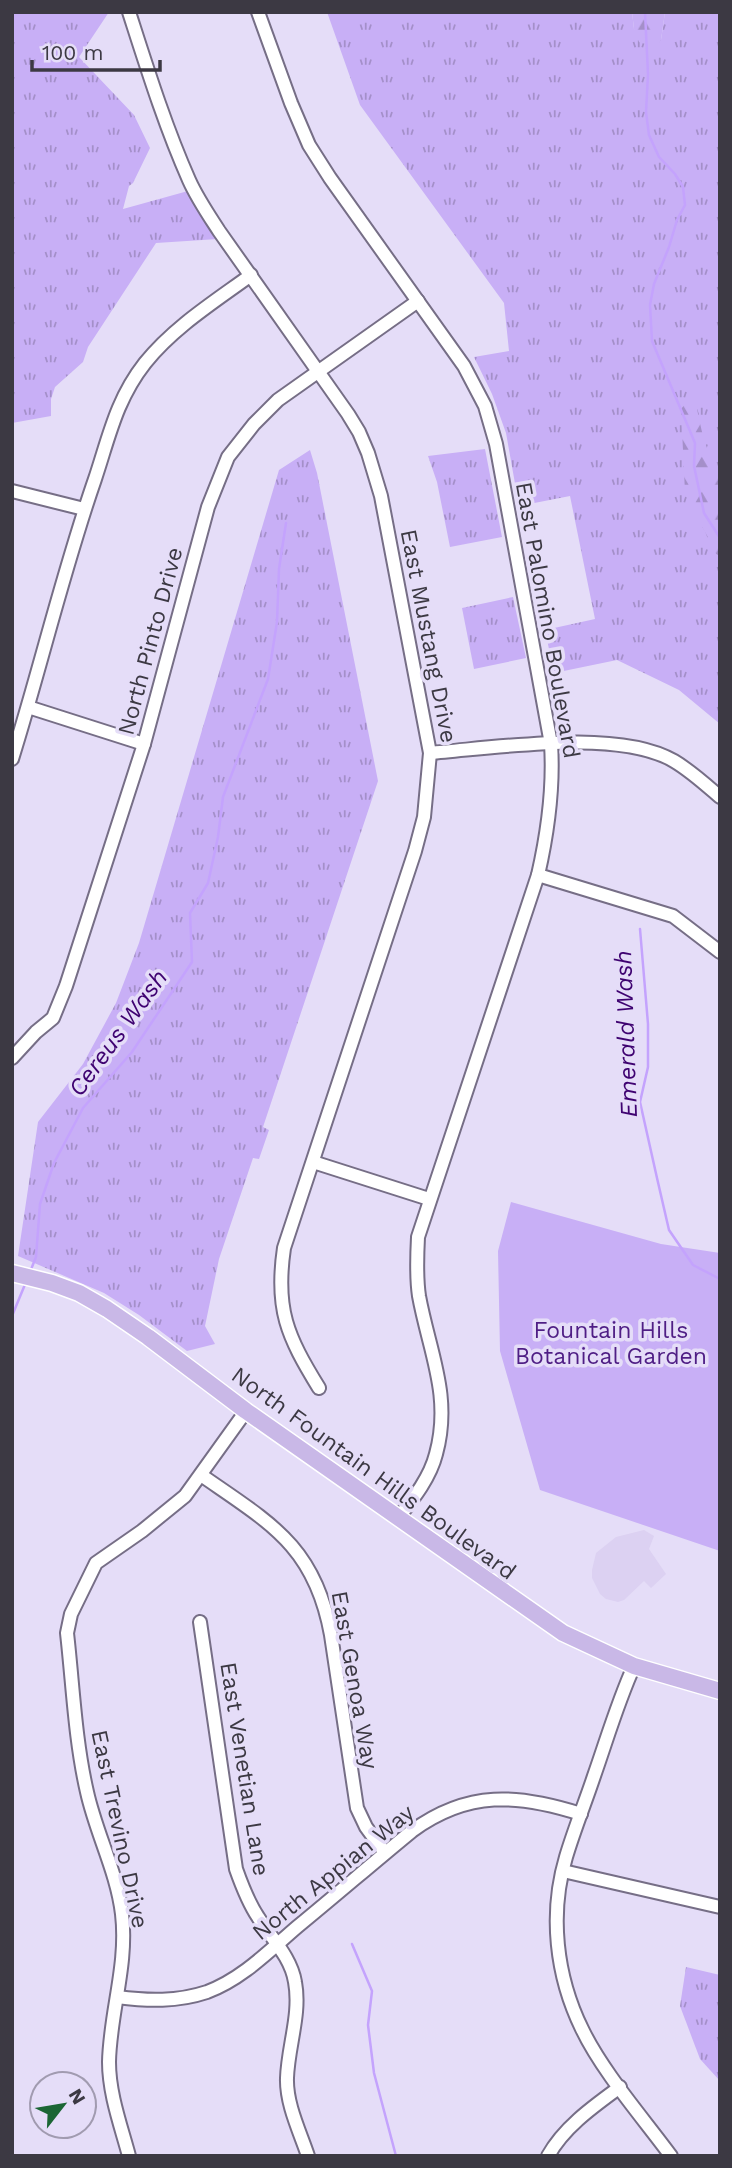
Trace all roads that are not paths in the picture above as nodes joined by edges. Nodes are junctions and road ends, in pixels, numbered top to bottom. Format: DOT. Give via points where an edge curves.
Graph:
graph roads {
  1 [pos="129,12"];
  2 [pos="258,12"];
  3 [pos="251,275"];
  4 [pos="418,301"];
  5 [pos="319,371"];
  6 [pos="12,491"];
  7 [pos="84,509"];
  8 [pos="28,706"];
  9 [pos="144,744"];
  10 [pos="551,744"];
  11 [pos="430,753"];
  12 [pos="12,759"];
  13 [pos="720,797"];
  14 [pos="538,875"];
  15 [pos="720,952"];
  16 [pos="12,1058"];
  17 [pos="313,1162"];
  18 [pos="429,1199"];
  19 [pos="12,1273"];
  20 [pos="319,1388"];
  21 [pos="246,1411"];
  22 [pos="201,1475"];
  23 [pos="398,1518"];
  24 [pos="200,1622"];
  25 [pos="635,1666"];
  26 [pos="720,1691"];
  27 [pos="581,1814"];
  28 [pos="385,1853"];
  29 [pos="563,1871"];
  30 [pos="720,1907"];
  31 [pos="278,1945"];
  32 [pos="117,1997"];
  33 [pos="620,2087"];
  34 [pos="129,2156"];
  35 [pos="308,2156"];
  36 [pos="548,2156"];
  37 [pos="671,2156"];
  1 -- 3 [label="street, East Mustang Drive" via="190,181"];
  2 -- 4 [label="street, East Palomino Boulevard" via="309,145"];
  3 -- 5 [label="street, East Mustang Drive"];
  3 -- 7 [label="street" via="181,327 144,364 113,418"];
  4 -- 5 [label="street, North Pinto Drive"];
  4 -- 10 [label="street, East Palomino Boulevard" via="464,366 485,406 496,444"];
  5 -- 9 [label="street, North Pinto Drive" via="278,400 228,457 208,507"];
  5 -- 11 [label="street, East Mustang Drive" via="359,432 375,473"];
  6 -- 7 [label="street"];
  7 -- 8 [label="street"];
  8 -- 9 [label="street"];
  8 -- 12 [label="street"];
  9 -- 16 [label="street, North Pinto Drive" via="53,1018"];
  10 -- 11 [label="street"];
  10 -- 13 [label="street" via="611,743 646,749 672,760"];
  10 -- 14 [label="street, East Palomino Boulevard" via="548,830"];
  11 -- 17 [label="street, East Mustang Drive" via="424,817 415,851"];
  14 -- 15 [label="street" via="673,916"];
  14 -- 18 [label="street, East Palomino Boulevard"];
  17 -- 18 [label="street"];
  17 -- 20 [label="street, East Mustang Drive" via="284,1248 281,1294 291,1340"];
  18 -- 23 [label="street, East Palomino Boulevard" via="418,1237 417,1270 442,1389 441,1427 430,1471"];
  19 -- 21 [label="main road, North Fountain Hills Boulevard" via="79,1293 107,1309"];
  21 -- 22 [label="street, East Trevino Drive"];
  21 -- 23 [label="main road, North Fountain Hills Boulevard"];
  22 -- 28 [label="street, East Genoa Way" via="282,1535 316,1582 331,1635 357,1808"];
  22 -- 32 [label="street, East Trevino Drive" via="185,1496 96,1563 71,1614 67,1633 82,1769 122,1913 124,1951"];
  23 -- 25 [label="main road, North Fountain Hills Boulevard" via="563,1633"];
  24 -- 31 [label="street, East Venetian Lane" via="236,1869 249,1903"];
  25 -- 26 [label="main road, North Fountain Hills Boulevard"];
  25 -- 27 [label="street"];
  27 -- 28 [label="street, North Appian Way" via="529,1800 477,1801 423,1823"];
  27 -- 29 [label="street"];
  28 -- 31 [label="street, North Appian Way"];
  29 -- 30 [label="street"];
  29 -- 33 [label="street" via="557,1933 565,1988 586,2038"];
  31 -- 32 [label="street, North Appian Way" via="245,1972 205,1992 164,2001"];
  31 -- 35 [label="street, East Venetian Lane" via="295,1981 287,2079"];
  32 -- 34 [label="street, East Trevino Drive" via="109,2064"];
  33 -- 36 [label="street" via="562,2136"];
  33 -- 37 [label="street"];
}
